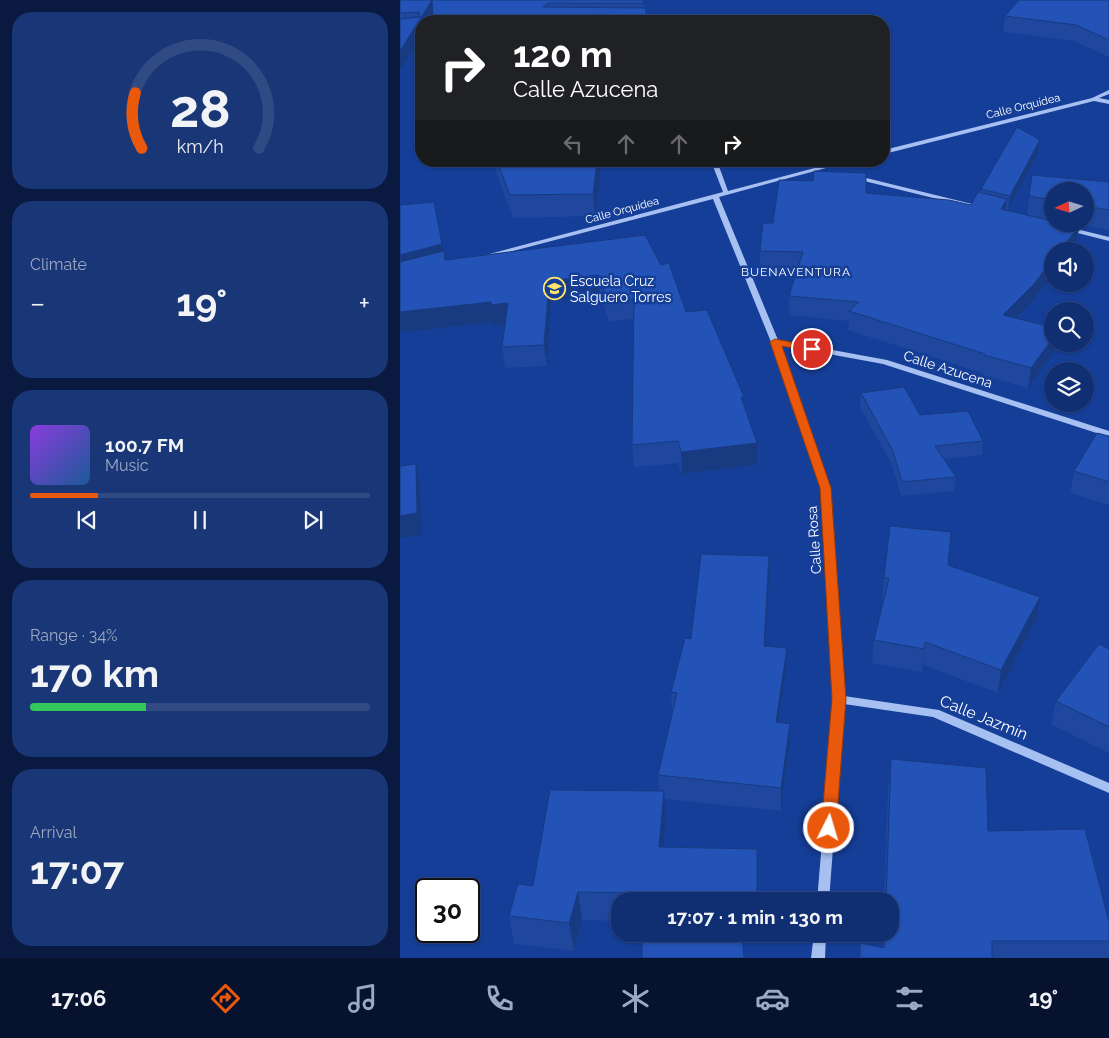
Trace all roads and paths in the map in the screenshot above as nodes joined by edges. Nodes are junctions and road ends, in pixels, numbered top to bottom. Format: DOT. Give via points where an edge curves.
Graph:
graph roads {
  1 [pos="1109,92"];
  2 [pos="1094,99"];
  3 [pos="1109,102"];
  4 [pos="890,150"];
  5 [pos="716,167"];
  6 [pos="824,167"];
  7 [pos="820,168"];
  8 [pos="839,173"];
  9 [pos="849,176"];
  10 [pos="726,193"];
  11 [pos="715,196"];
  12 [pos="974,206"];
  13 [pos="1081,232"];
  14 [pos="1109,239"];
  15 [pos="477,258"];
  16 [pos="775,342"];
  17 [pos="1109,434"];
  18 [pos="839,699"];
  19 [pos="1109,788"];
  20 [pos="824,892"];
  21 [pos="819,942"];
  22 [pos="818,958"];
  1 -- 2 [label="street, Calle Orquídea"];
  2 -- 3 [label="street"];
  2 -- 4 [label="street, Calle Orquídea"];
  5 -- 10 [label="street"];
  6 -- 7 [label="street, Calle Orquídea"];
  7 -- 8 [label="street"];
  7 -- 10 [label="street, Calle Orquídea"];
  9 -- 12 [label="street"];
  10 -- 11 [label="street, Calle Orquídea"];
  11 -- 15 [label="street, Calle Orquídea"];
  11 -- 16 [label="street, Calle Rosa"];
  13 -- 14 [label="street"];
  16 -- 17 [label="street, Calle Azucena" via="884,362"];
  16 -- 18 [label="street, Calle Rosa" via="825,488"];
  18 -- 19 [label="street, Calle Jazmín" via="935,713"];
  18 -- 20 [label="street, Calle Rosa"];
  21 -- 22 [label="street"];
}
